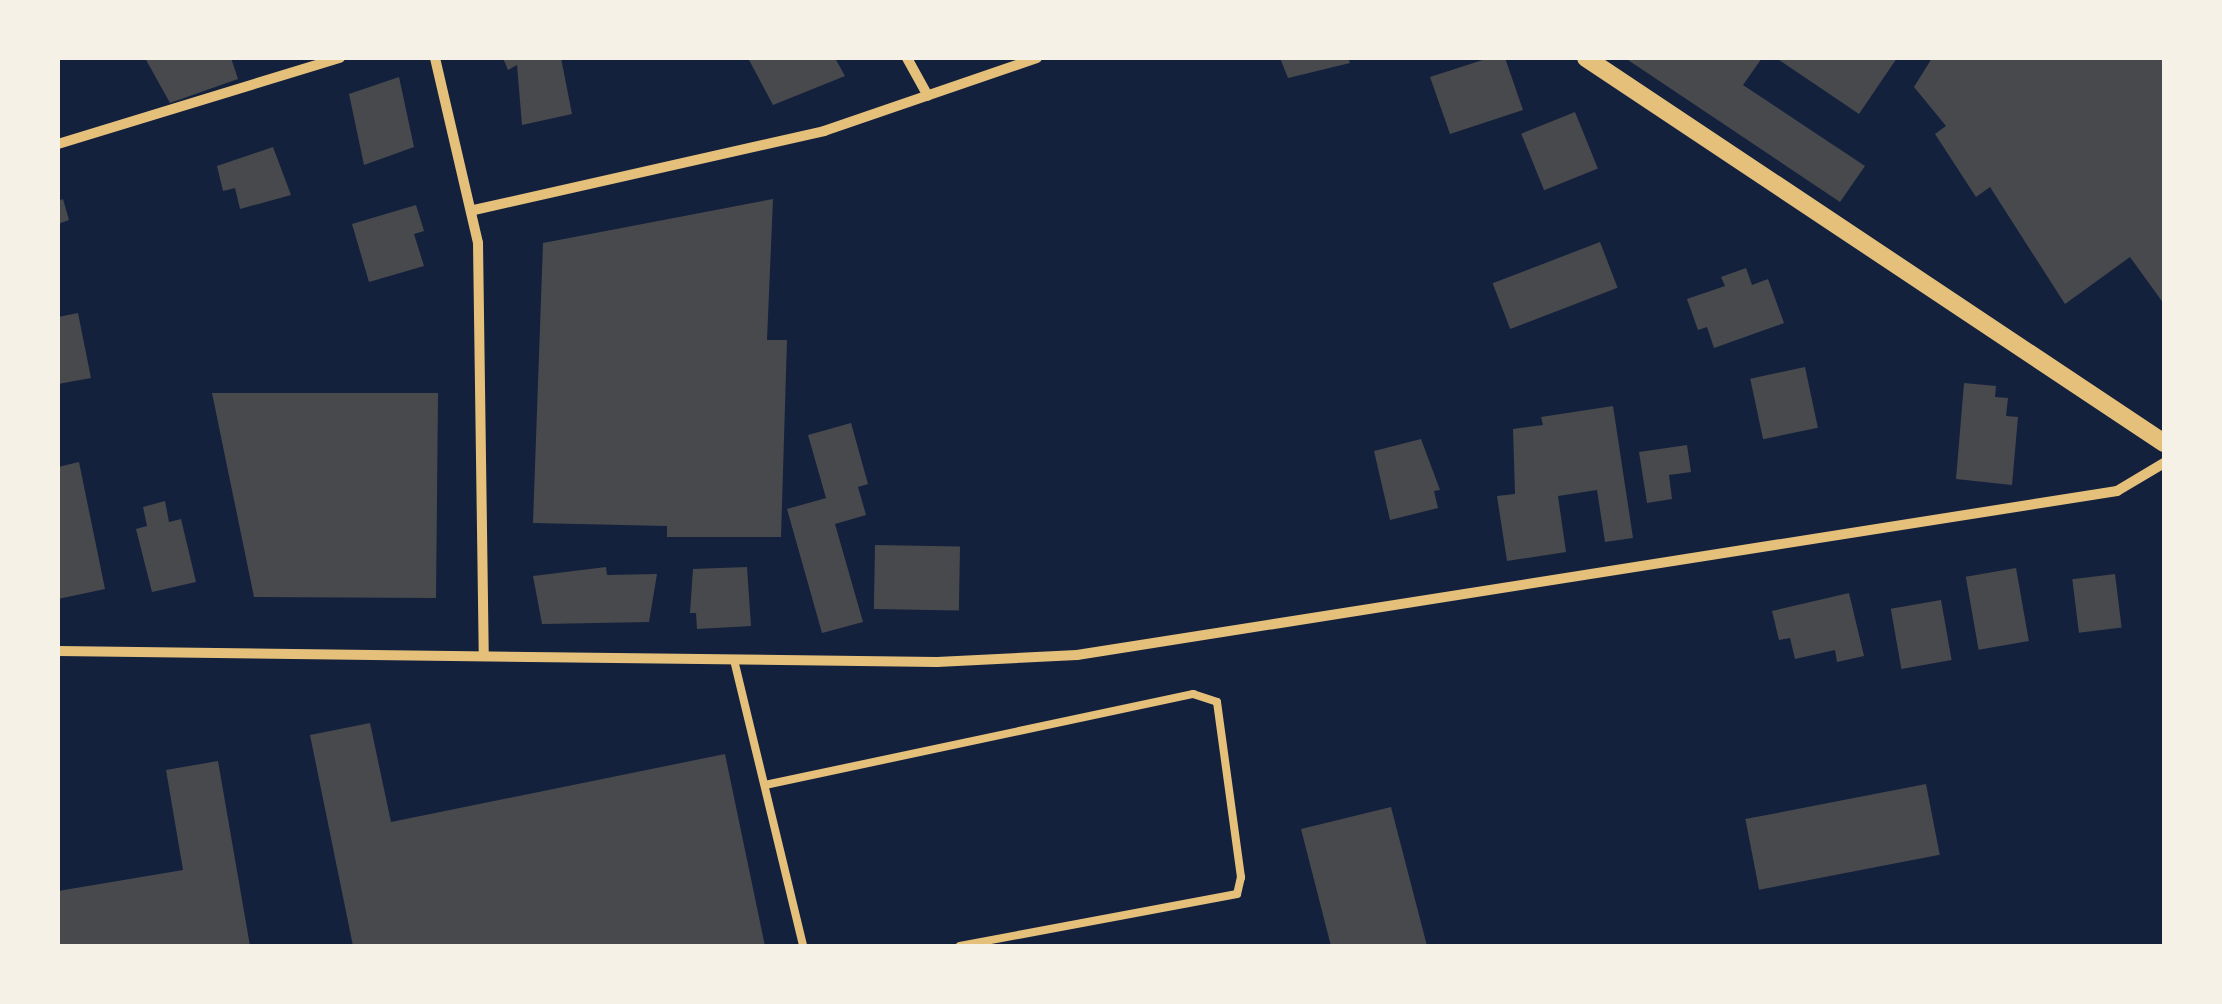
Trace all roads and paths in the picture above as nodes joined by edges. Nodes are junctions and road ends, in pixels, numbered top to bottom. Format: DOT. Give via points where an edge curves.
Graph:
graph roads {
  1 [pos="340,58"];
  2 [pos="435,58"];
  3 [pos="907,58"];
  4 [pos="1037,58"];
  5 [pos="1586,58"];
  6 [pos="928,96"];
  7 [pos="58,144"];
  8 [pos="474,210"];
  9 [pos="2164,443"];
  10 [pos="2164,464"];
  11 [pos="58,651"];
  12 [pos="484,656"];
  13 [pos="734,660"];
  14 [pos="765,785"];
  15 [pos="803,946"];
  16 [pos="960,946"];
  1 -- 7 [label="street"];
  2 -- 8 [label="street"];
  3 -- 6 [label="street"];
  4 -- 6 [label="street"];
  5 -- 9 [label="street"];
  6 -- 8 [label="street" via="746,152"];
  8 -- 12 [label="street"];
  10 -- 13 [label="street" via="2117,491 1077,655"];
  11 -- 12 [label="street"];
  12 -- 13 [label="street"];
  13 -- 14 [label="lane"];
  14 -- 15 [label="lane"];
  14 -- 16 [label="lane" via="1193,694 1217,702 1242,877 1237,894"];
}
